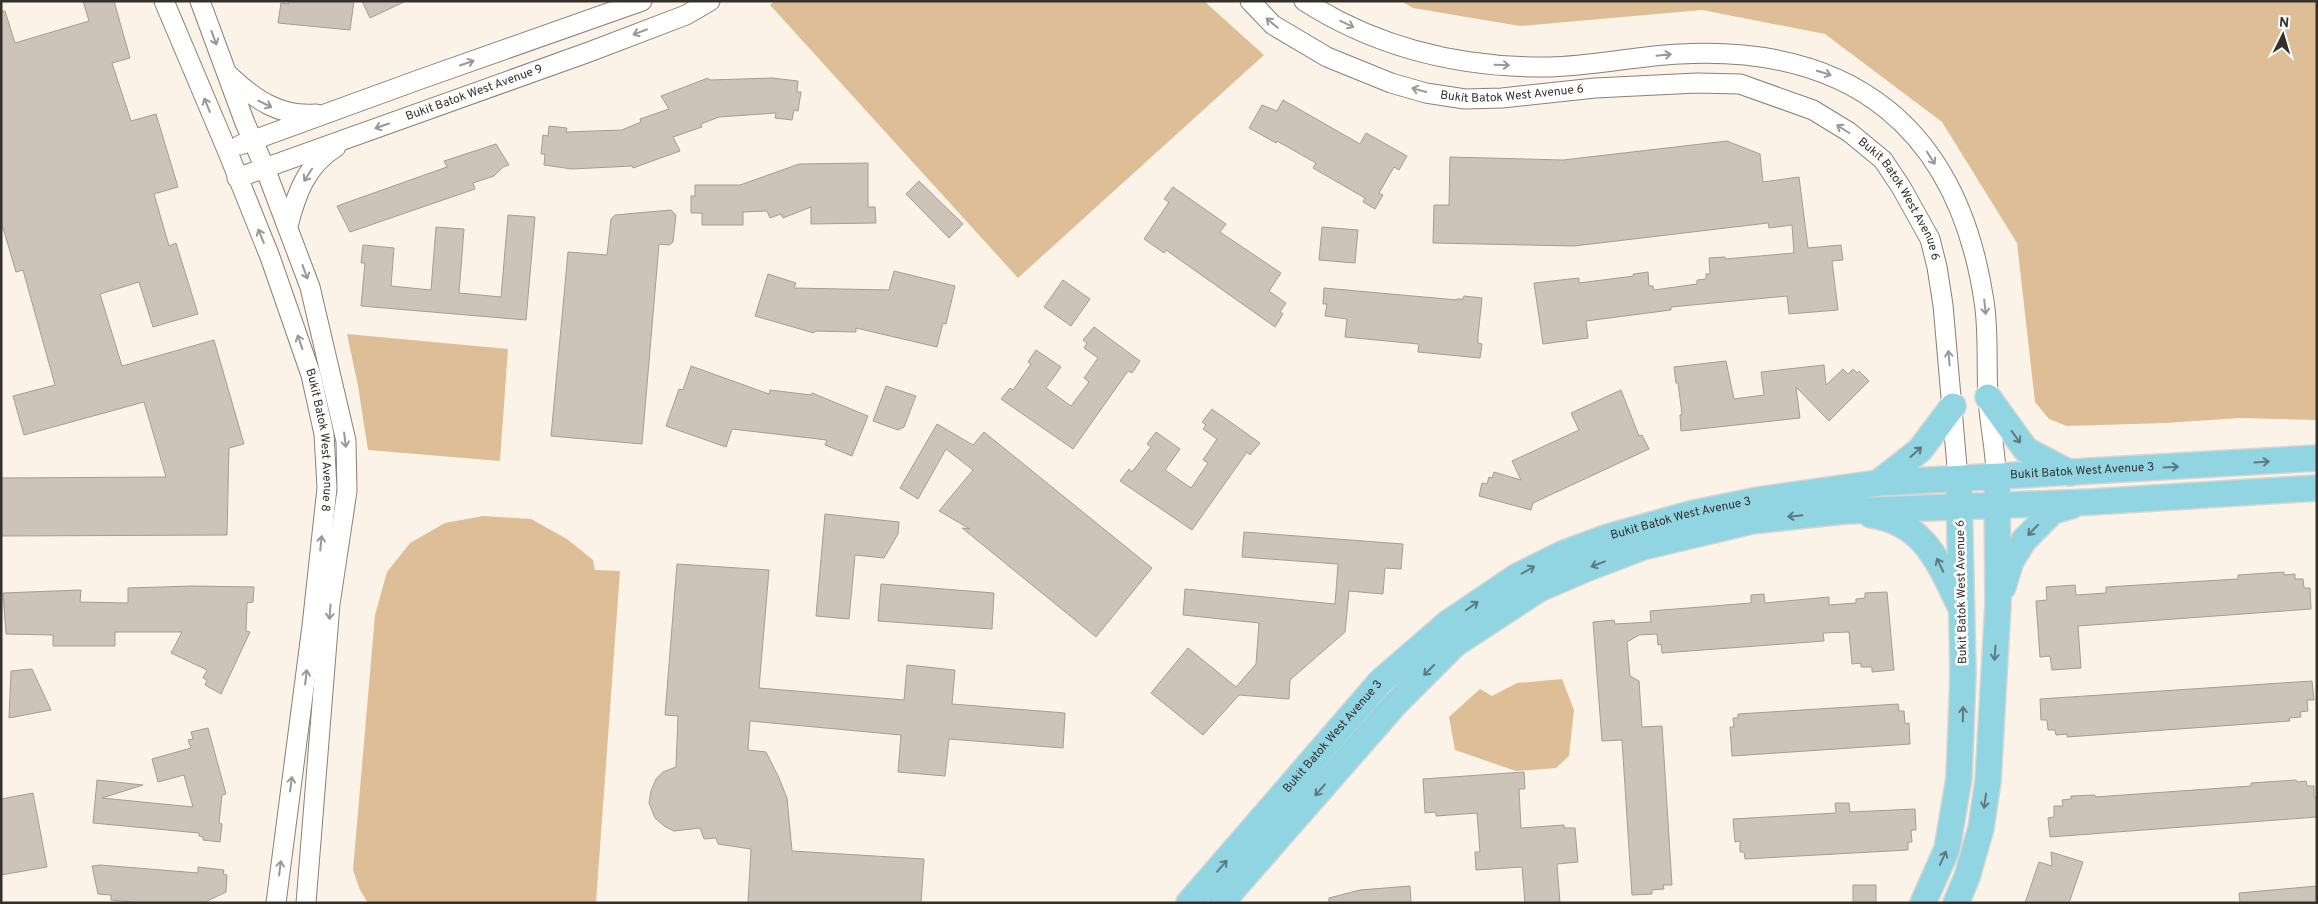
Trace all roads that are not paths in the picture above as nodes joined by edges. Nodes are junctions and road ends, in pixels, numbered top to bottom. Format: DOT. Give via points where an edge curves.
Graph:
graph roads {
  1 [pos="164,1"];
  2 [pos="200,1"];
  3 [pos="642,1"];
  4 [pos="710,1"];
  5 [pos="1250,1"];
  6 [pos="1304,1"];
  7 [pos="227,74"];
  8 [pos="329,112"];
  9 [pos="358,134"];
  10 [pos="252,140"];
  11 [pos="227,150"];
  12 [pos="265,168"];
  13 [pos="237,178"];
  14 [pos="288,226"];
  15 [pos="1988,397"];
  16 [pos="1953,406"];
  17 [pos="2317,458"];
  18 [pos="2070,473"];
  19 [pos="1996,477"];
  20 [pos="1958,478"];
  21 [pos="1878,483"];
  22 [pos="2317,488"];
  23 [pos="2091,502"];
  24 [pos="1996,506"];
  25 [pos="1960,507"];
  26 [pos="1844,511"];
  27 [pos="1998,604"];
  28 [pos="1961,609"];
  29 [pos="1990,753"];
  30 [pos="1961,754"];
  31 [pos="276,903"];
  32 [pos="306,903"];
  33 [pos="1189,903"];
  34 [pos="1222,903"];
  35 [pos="1923,903"];
  36 [pos="1956,903"];
  11 -- 1 [label="street, Bukit Batok West Avenue 8, one-way"];
  2 -- 7 [label="street, Bukit Batok West Avenue 8, one-way"];
  8 -- 3 [label="street, one-way"];
  4 -- 9 [label="street, Bukit Batok West Avenue 9, one-way" via="686,15 589,52"];
  16 -- 5 [label="street, Bukit Batok West Avenue 6, one-way" via="1943,305 1930,239 1883,160 1849,132 1813,110 1740,84 1614,87 1464,99 1426,92 1391,83 1327,57 1273,25"];
  6 -- 15 [label="street, Bukit Batok West Avenue 6, one-way" via="1370,35 1434,57 1470,64 1550,67 1679,54 1741,55 1794,64 1832,75 1855,88 1901,120 1918,138 1964,220 1984,302"];
  7 -- 8 [label="street, one-way" via="255,98 281,110 306,114"];
  7 -- 10 [label="street, Bukit Batok West Avenue 8"];
  8 -- 10 [label="street"];
  9 -- 12 [label="street, Bukit Batok West Avenue 9"];
  9 -- 14 [label="street, one-way" via="327,152 311,169 296,198"];
  10 -- 11 [label="street"];
  10 -- 12 [label="street, Bukit Batok West Avenue 8"];
  11 -- 13 [label="street, Bukit Batok West Avenue 8"];
  12 -- 13 [label="street, Bukit Batok West Avenue 9"];
  12 -- 14 [label="street, Bukit Batok West Avenue 8"];
  31 -- 13 [label="street, Bukit Batok West Avenue 8, one-way" via="311,636 326,488 324,434 299,339"];
  14 -- 32 [label="street, Bukit Batok West Avenue 8, one-way" via="310,287 336,392 346,450 347,491 330,604"];
  15 -- 18 [label="main road, one-way" via="2026,450"];
  15 -- 19 [label="street, Bukit Batok West Avenue 6"];
  16 -- 20 [label="street, Bukit Batok West Avenue 6"];
  21 -- 16 [label="main road, one-way" via="1920,450"];
  18 -- 17 [label="main road, Bukit Batok West Avenue 3, one-way"];
  18 -- 19 [label="main road, Bukit Batok West Avenue 3"];
  19 -- 20 [label="main road, Bukit Batok West Avenue 3"];
  19 -- 24 [label="main road, Bukit Batok West Avenue 6"];
  20 -- 21 [label="main road, Bukit Batok West Avenue 3"];
  20 -- 25 [label="main road, Bukit Batok West Avenue 6"];
  33 -- 21 [label="main road, Bukit Batok West Avenue 3, one-way" via="1381,681 1448,623 1516,577 1562,554 1608,537 1690,514 1758,500"];
  22 -- 23 [label="main road, Bukit Batok West Avenue 3"];
  23 -- 24 [label="main road, Bukit Batok West Avenue 3"];
  23 -- 27 [label="main road, one-way" via="2052,511 2024,540 2011,561"];
  24 -- 25 [label="main road, Bukit Batok West Avenue 3"];
  24 -- 27 [label="main road, Bukit Batok West Avenue 6"];
  25 -- 26 [label="main road, Bukit Batok West Avenue 3"];
  25 -- 28 [label="main road, Bukit Batok West Avenue 6"];
  28 -- 26 [label="main road, one-way" via="1934,554 1919,536 1889,518"];
  26 -- 34 [label="main road, Bukit Batok West Avenue 3, one-way" via="1752,521 1644,547 1539,589 1464,636 1396,703"];
  27 -- 29 [label="main road, Bukit Batok West Avenue 6, one-way"];
  30 -- 28 [label="main road, Bukit Batok West Avenue 6, one-way"];
  29 -- 30 [label="street"];
  29 -- 36 [label="main road, Bukit Batok West Avenue 6, one-way" via="1981,828"];
  35 -- 30 [label="main road, Bukit Batok West Avenue 6, one-way" via="1947,849"];
}
